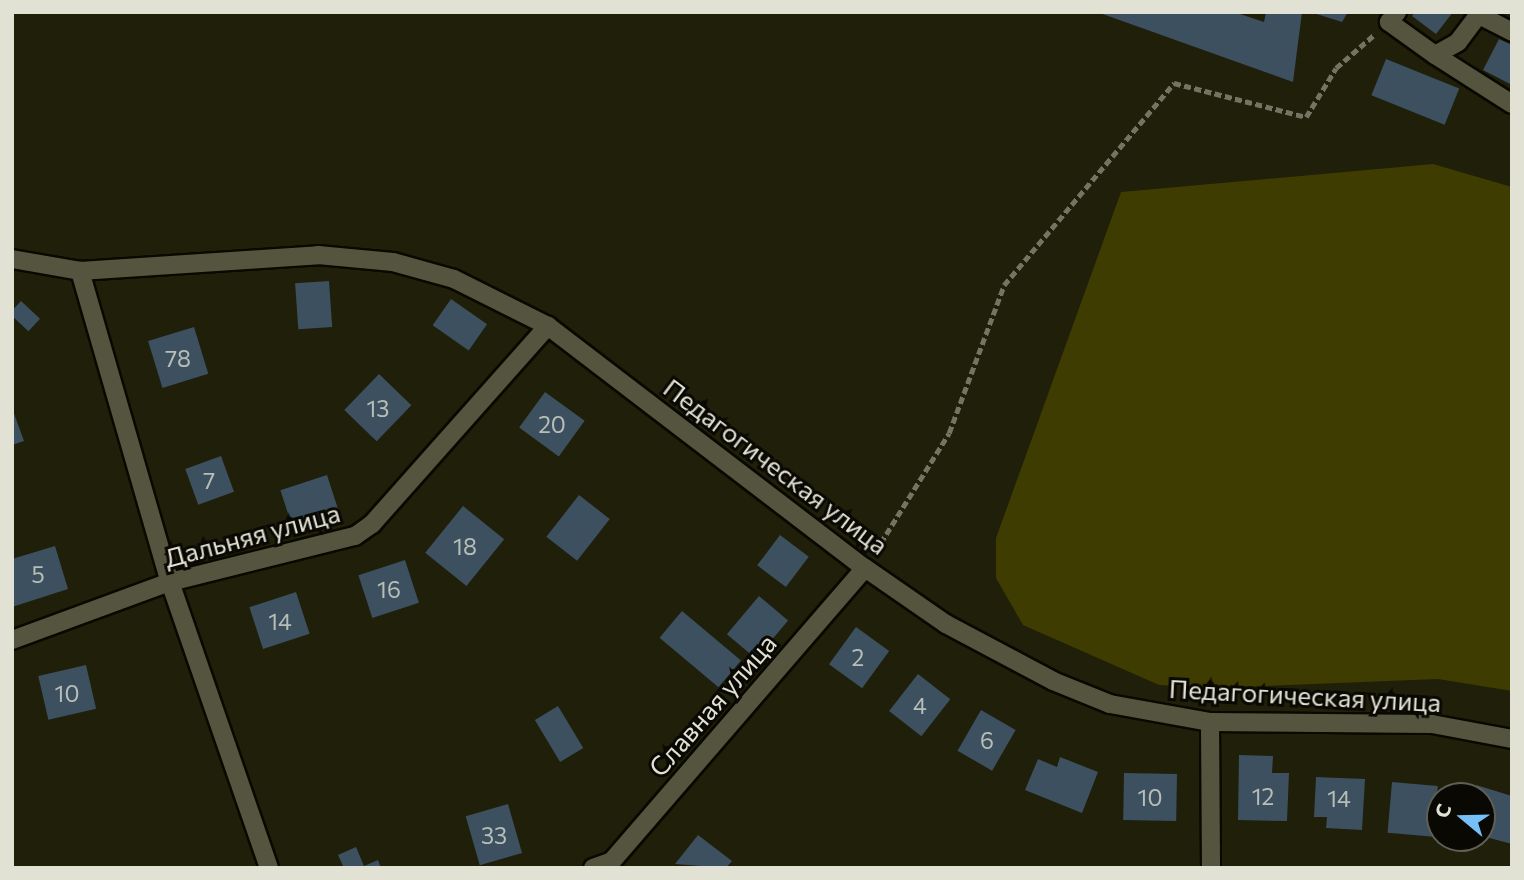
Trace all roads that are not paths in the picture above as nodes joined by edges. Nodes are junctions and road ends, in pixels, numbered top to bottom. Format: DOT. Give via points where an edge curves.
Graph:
graph roads {
  1 [pos="1480,14"];
  2 [pos="1393,17"];
  3 [pos="1512,32"];
  4 [pos="1434,55"];
  5 [pos="1512,104"];
  6 [pos="12,259"];
  7 [pos="80,271"];
  8 [pos="548,326"];
  9 [pos="865,568"];
  10 [pos="170,582"];
  11 [pos="12,640"];
  12 [pos="1210,722"];
  13 [pos="1512,738"];
  14 [pos="615,865"];
  15 [pos="269,868"];
  16 [pos="593,868"];
  17 [pos="1211,868"];
  1 -- 3 [label="street"];
  1 -- 4 [label="street" via="1458,42"];
  2 -- 4 [label="street"];
  4 -- 5 [label="street"];
  6 -- 7 [label="street, Педагогическая улица"];
  7 -- 8 [label="street, Педагогическая улица" via="318,255 393,262 454,279"];
  7 -- 10 [label="street"];
  8 -- 9 [label="street, Педагогическая улица"];
  8 -- 10 [label="street, Дальняя улица" via="372,524 355,536"];
  9 -- 12 [label="street, Педагогическая улица" via="946,624 1054,681 1110,704"];
  9 -- 14 [label="street, Славная улица"];
  10 -- 11 [label="street, Дальняя улица"];
  10 -- 15 [label="street"];
  12 -- 13 [label="street, Педагогическая улица" via="1432,724"];
  12 -- 17 [label="street"];
  14 -- 16 [label="street, Славная улица"];
}
